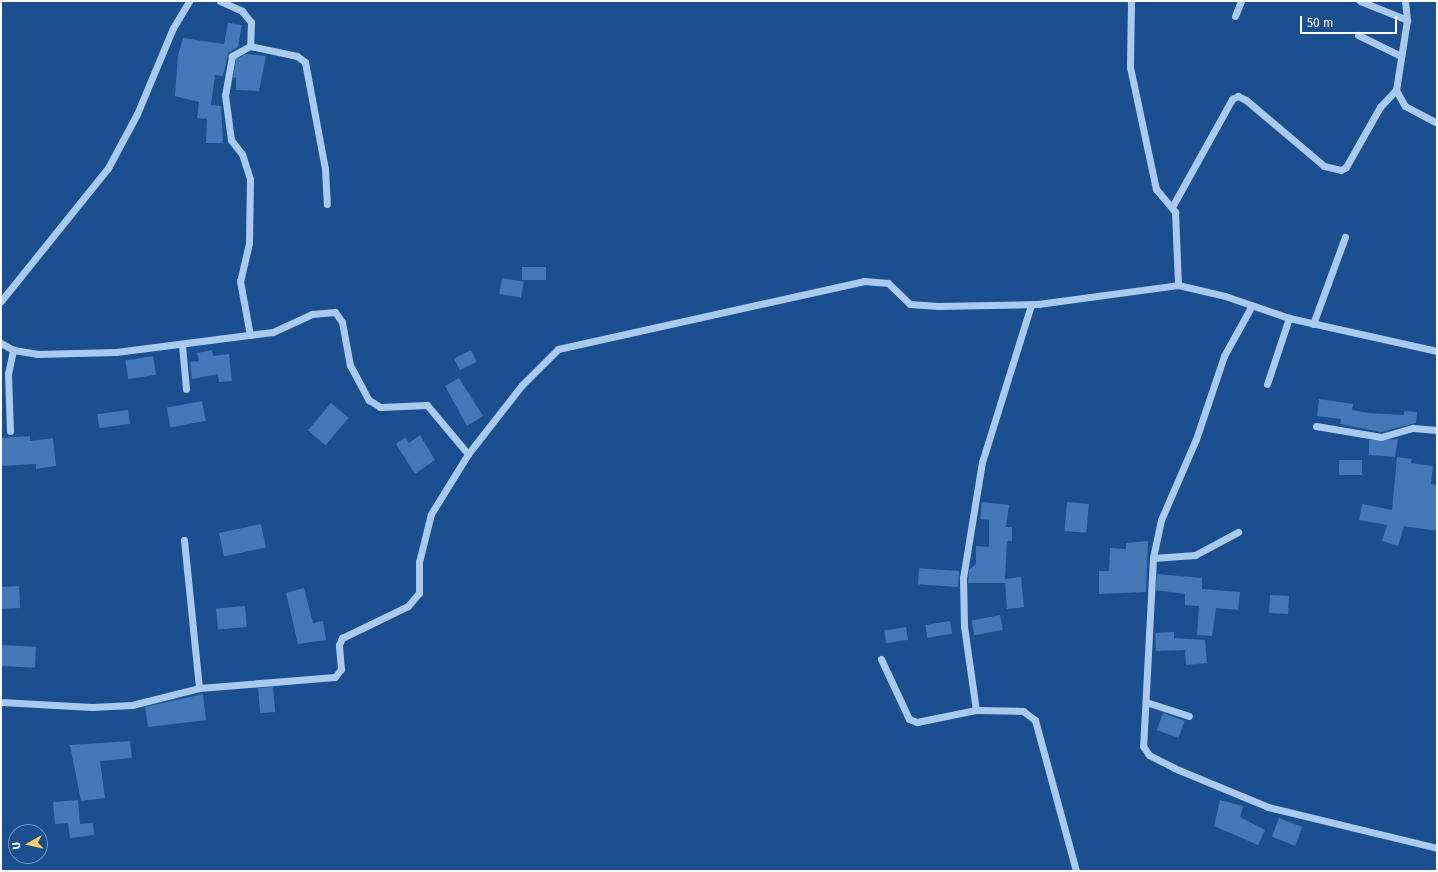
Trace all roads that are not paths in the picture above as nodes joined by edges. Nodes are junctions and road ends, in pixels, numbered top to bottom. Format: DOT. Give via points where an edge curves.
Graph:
graph roads {
  1 [pos="189,1"];
  2 [pos="220,1"];
  3 [pos="1131,1"];
  4 [pos="1241,1"];
  5 [pos="1360,1"];
  6 [pos="1405,1"];
  7 [pos="1235,16"];
  8 [pos="1407,20"];
  9 [pos="1358,36"];
  10 [pos="250,46"];
  11 [pos="1401,56"];
  12 [pos="1396,90"];
  13 [pos="1437,124"];
  14 [pos="327,204"];
  15 [pos="1172,207"];
  16 [pos="1345,237"];
  17 [pos="1178,285"];
  18 [pos="1,301"];
  19 [pos="1031,305"];
  20 [pos="1251,307"];
  21 [pos="1289,318"];
  22 [pos="1313,324"];
  23 [pos="250,335"];
  24 [pos="1,343"];
  25 [pos="182,345"];
  26 [pos="13,350"];
  27 [pos="1437,351"];
  28 [pos="1267,384"];
  29 [pos="186,388"];
  30 [pos="1316,426"];
  31 [pos="1437,430"];
  32 [pos="10,431"];
  33 [pos="468,454"];
  34 [pos="1238,532"];
  35 [pos="184,540"];
  36 [pos="1153,558"];
  37 [pos="880,659"];
  38 [pos="199,688"];
  39 [pos="1,702"];
  40 [pos="1146,702"];
  41 [pos="976,710"];
  42 [pos="1189,716"];
  43 [pos="1437,848"];
  44 [pos="1076,871"];
  1 -- 18 [label="street" via="173,28 137,114 108,168"];
  2 -- 10 [label="street" via="242,11 251,22"];
  3 -- 15 [label="street" via="1130,67 1156,189"];
  4 -- 7 [label="street"];
  5 -- 8 [label="street"];
  6 -- 8 [label="street"];
  8 -- 11 [label="street"];
  9 -- 11 [label="street"];
  10 -- 14 [label="street" via="297,56 305,62 324,169"];
  10 -- 23 [label="street" via="232,56 225,95 231,140 242,154 250,178 248,243 240,281"];
  11 -- 12 [label="street"];
  12 -- 13 [label="street" via="1405,106"];
  12 -- 15 [label="street" via="1380,107 1346,167 1341,170 1324,166 1246,100 1238,96 1232,99"];
  15 -- 17 [label="street"];
  16 -- 22 [label="street"];
  17 -- 19 [label="street"];
  17 -- 20 [label="street" via="1225,296"];
  19 -- 33 [label="street" via="913,304 888,283 864,281 568,344 540,365"];
  19 -- 41 [label="street" via="982,462 963,578 964,626"];
  20 -- 21 [label="street"];
  20 -- 36 [label="street" via="1224,356 1196,439 1161,520"];
  21 -- 22 [label="street"];
  21 -- 28 [label="street"];
  22 -- 27 [label="street"];
  23 -- 25 [label="street"];
  23 -- 33 [label="street" via="273,332 312,314 335,312 342,322 350,365 369,400 380,407 427,405"];
  24 -- 26 [label="street"];
  25 -- 26 [label="street" via="68,354"];
  25 -- 29 [label="street"];
  26 -- 32 [label="street" via="8,374"];
  30 -- 31 [label="street" via="1380,437 1413,428"];
  33 -- 38 [label="street" via="431,514 419,562 419,593 408,606 342,638 338,675"];
  34 -- 36 [label="street" via="1195,555"];
  35 -- 38 [label="street"];
  36 -- 40 [label="street"];
  37 -- 41 [label="street" via="909,719 917,722"];
  38 -- 39 [label="street" via="132,705 92,707"];
  40 -- 42 [label="street"];
  40 -- 43 [label="street" via="1143,746 1149,755 1174,768 1301,817"];
  41 -- 44 [label="street" via="1015,710 1032,714"];
}
